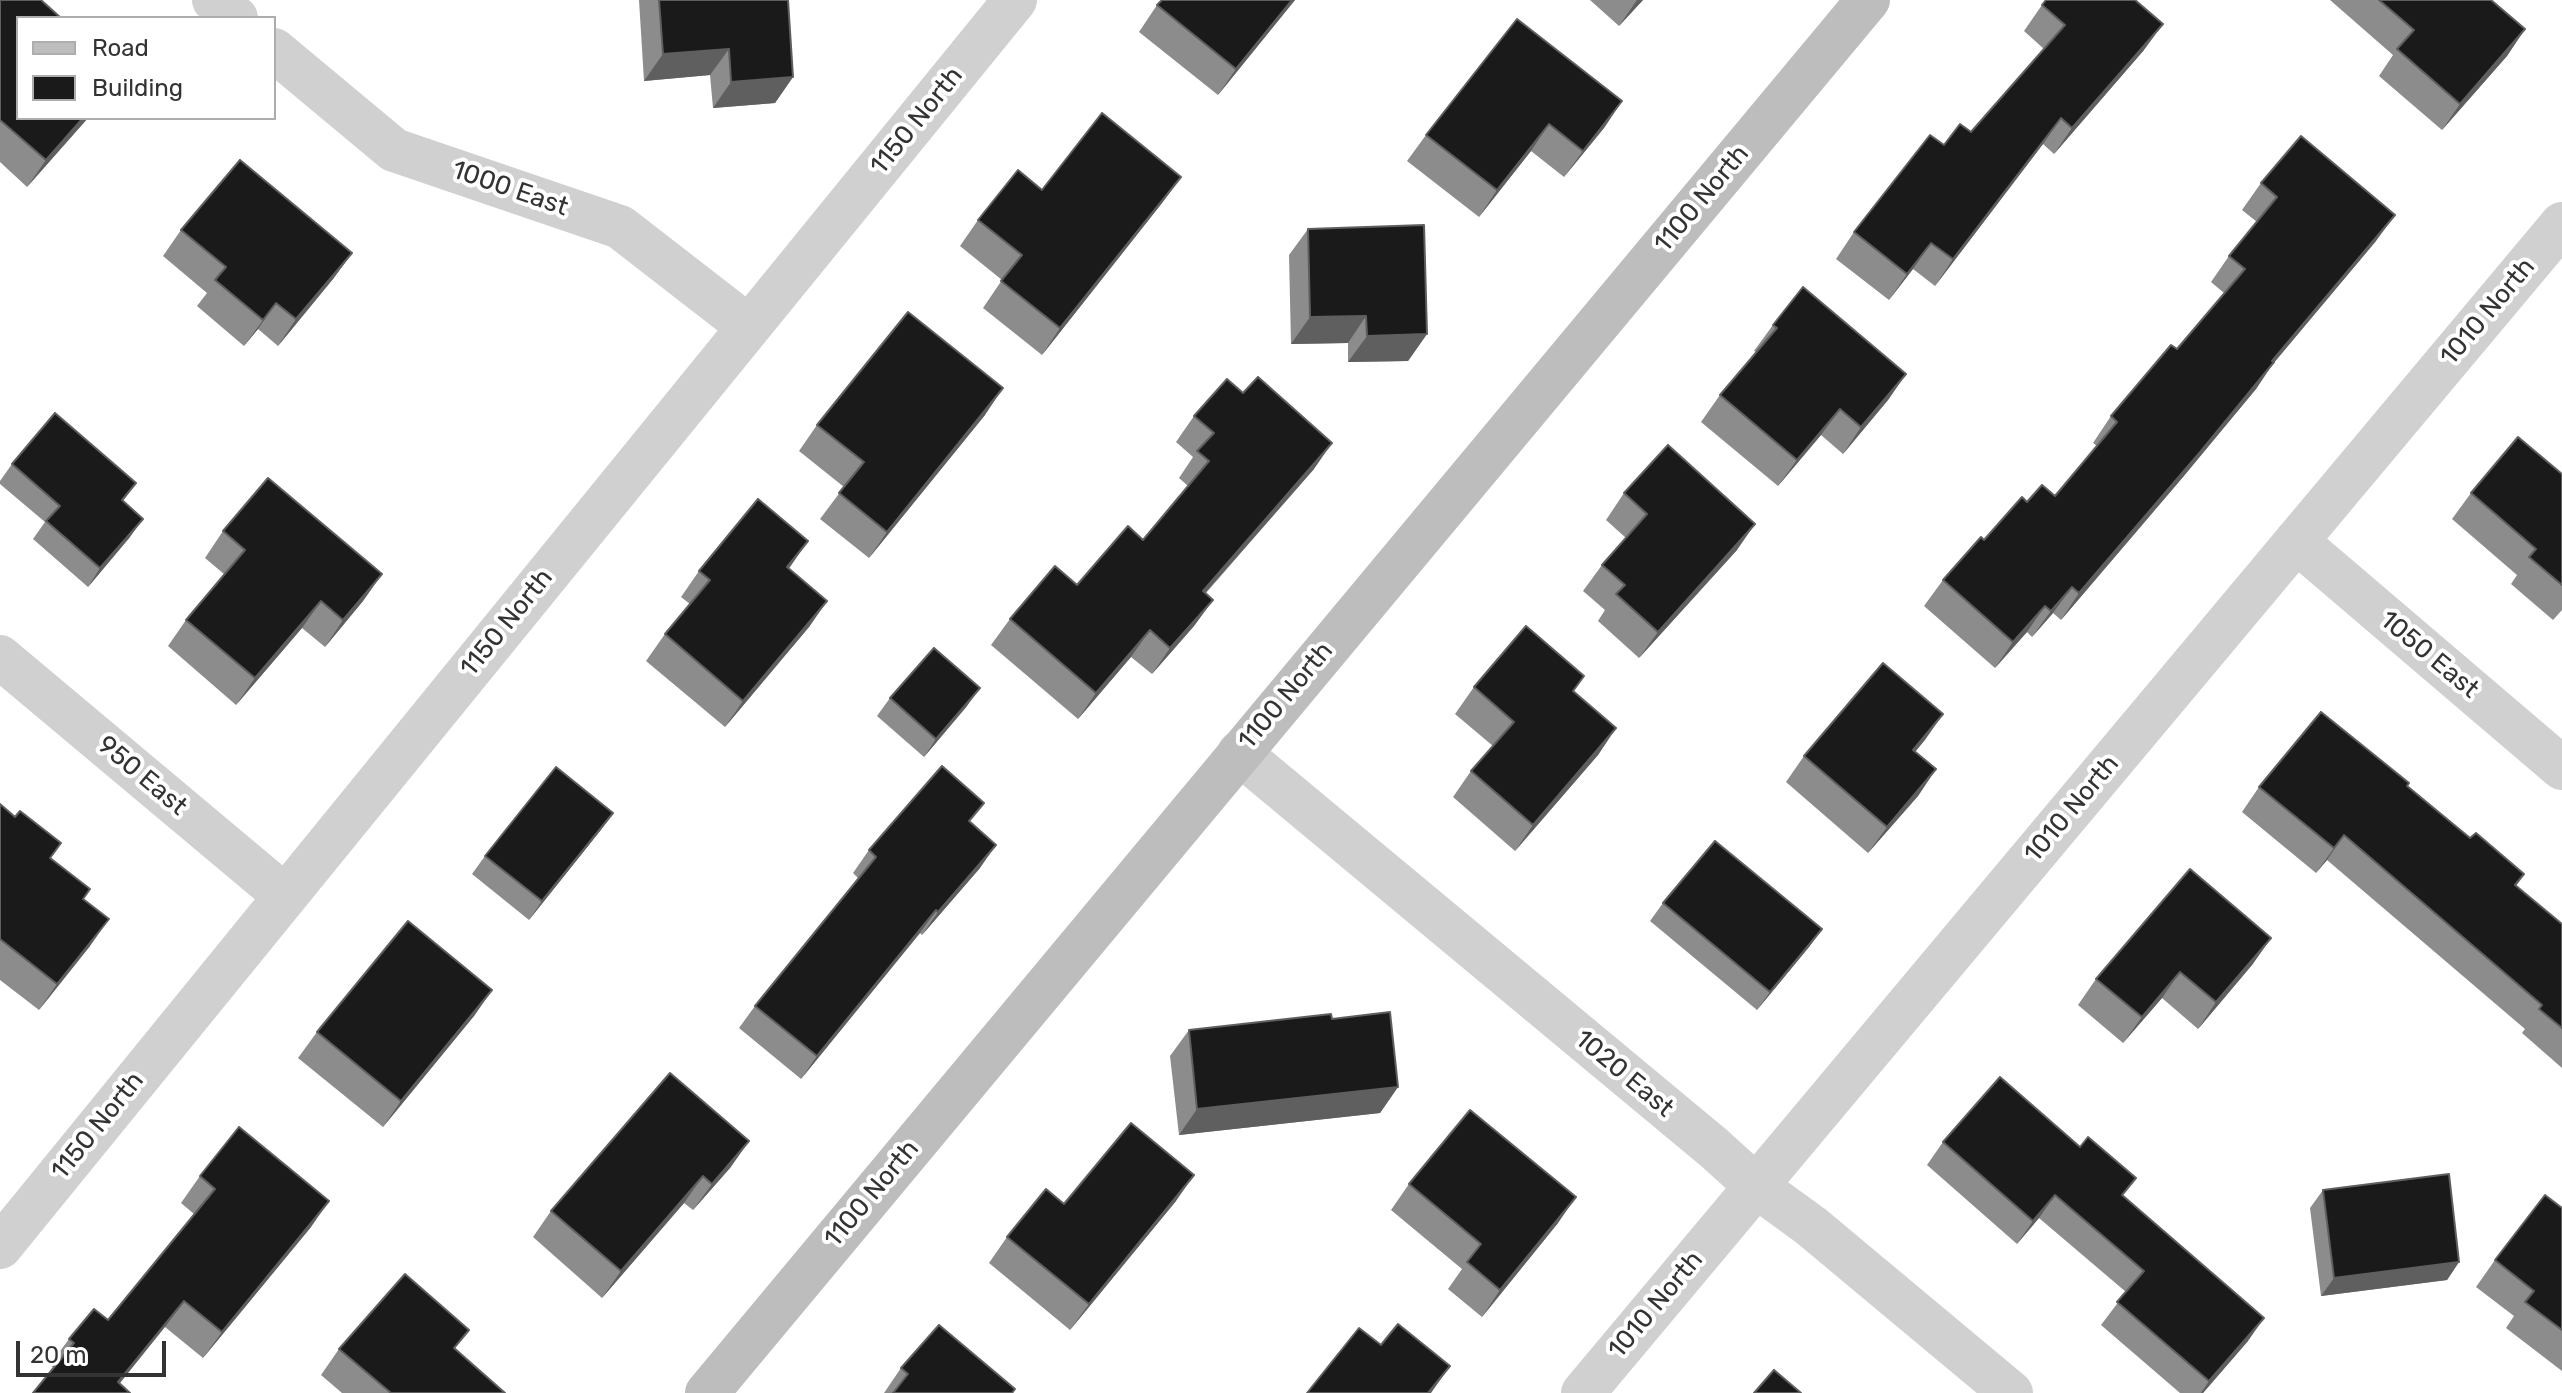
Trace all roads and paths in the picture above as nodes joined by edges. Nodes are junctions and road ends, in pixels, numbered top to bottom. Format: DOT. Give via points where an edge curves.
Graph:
graph roads {
  1 [pos="214,0"];
  2 [pos="1015,0"];
  3 [pos="1868,0"];
  4 [pos="234,16"];
  5 [pos="276,52"];
  6 [pos="2562,224"];
  7 [pos="749,327"];
  8 [pos="2296,541"];
  9 [pos="0,657"];
  10 [pos="1239,753"];
  11 [pos="2562,768"];
  12 [pos="285,896"];
  13 [pos="1756,1186"];
  14 [pos="0,1247"];
  15 [pos="707,1393"];
  16 [pos="1583,1393"];
  17 [pos="2011,1393"];
  1 -- 4 [label="street"];
  2 -- 7 [label="street, 1150 North"];
  3 -- 10 [label="street, 1100 North"];
  5 -- 7 [label="street, 1000 East" via="394,150 620,227"];
  6 -- 8 [label="street, 1010 North"];
  7 -- 12 [label="street, 1150 North"];
  8 -- 11 [label="street, 1050 East"];
  8 -- 13 [label="street, 1010 North"];
  9 -- 12 [label="street, 950 East"];
  10 -- 13 [label="street, 1020 East"];
  10 -- 15 [label="street, 1100 North"];
  12 -- 14 [label="street, 1150 North"];
  13 -- 16 [label="street, 1010 North"];
  13 -- 17 [label="street, 1020 East"];
}
